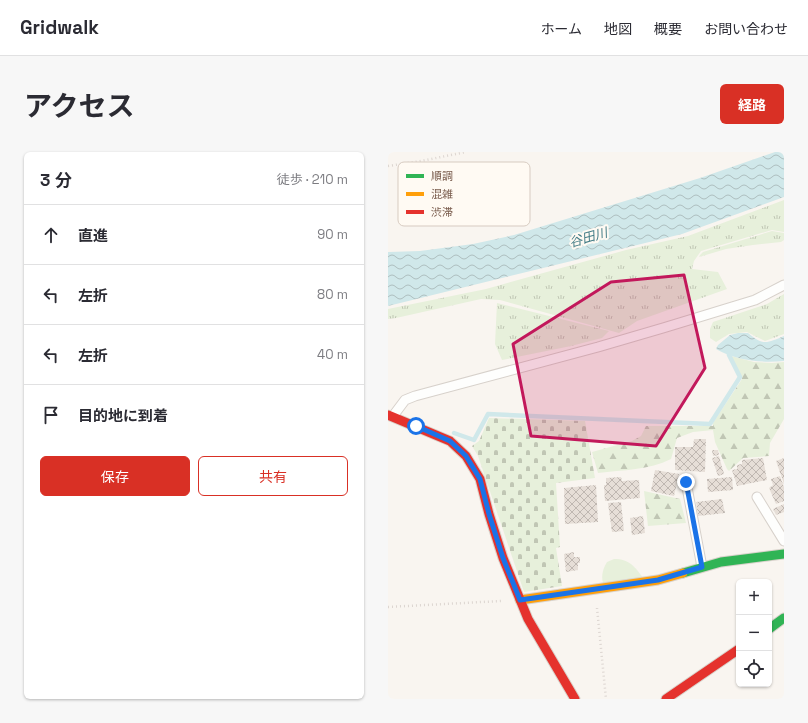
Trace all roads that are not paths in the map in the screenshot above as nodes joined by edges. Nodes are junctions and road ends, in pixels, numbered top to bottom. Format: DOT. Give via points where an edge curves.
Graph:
graph roads {
  1 [pos="784,285"];
  2 [pos="390,415"];
  3 [pos="686,482"];
  4 [pos="757,497"];
  5 [pos="784,541"];
  6 [pos="784,554"];
  7 [pos="702,567"];
  8 [pos="520,600"];
  9 [pos="784,618"];
  10 [pos="772,627"];
  11 [pos="736,651"];
  12 [pos="575,699"];
  13 [pos="666,699"];
  1 -- 2 [label="lane" via="755,300 674,325 415,396 405,400"];
  2 -- 8 [label="street" via="450,441 466,456 480,479 503,558"];
  3 -- 7 [label="lane"];
  4 -- 5 [label="lane"];
  6 -- 7 [label="street"];
  7 -- 8 [label="street" via="658,580"];
  8 -- 12 [label="street" via="528,619"];
  9 -- 10 [label="street"];
  11 -- 13 [label="street"];
}
